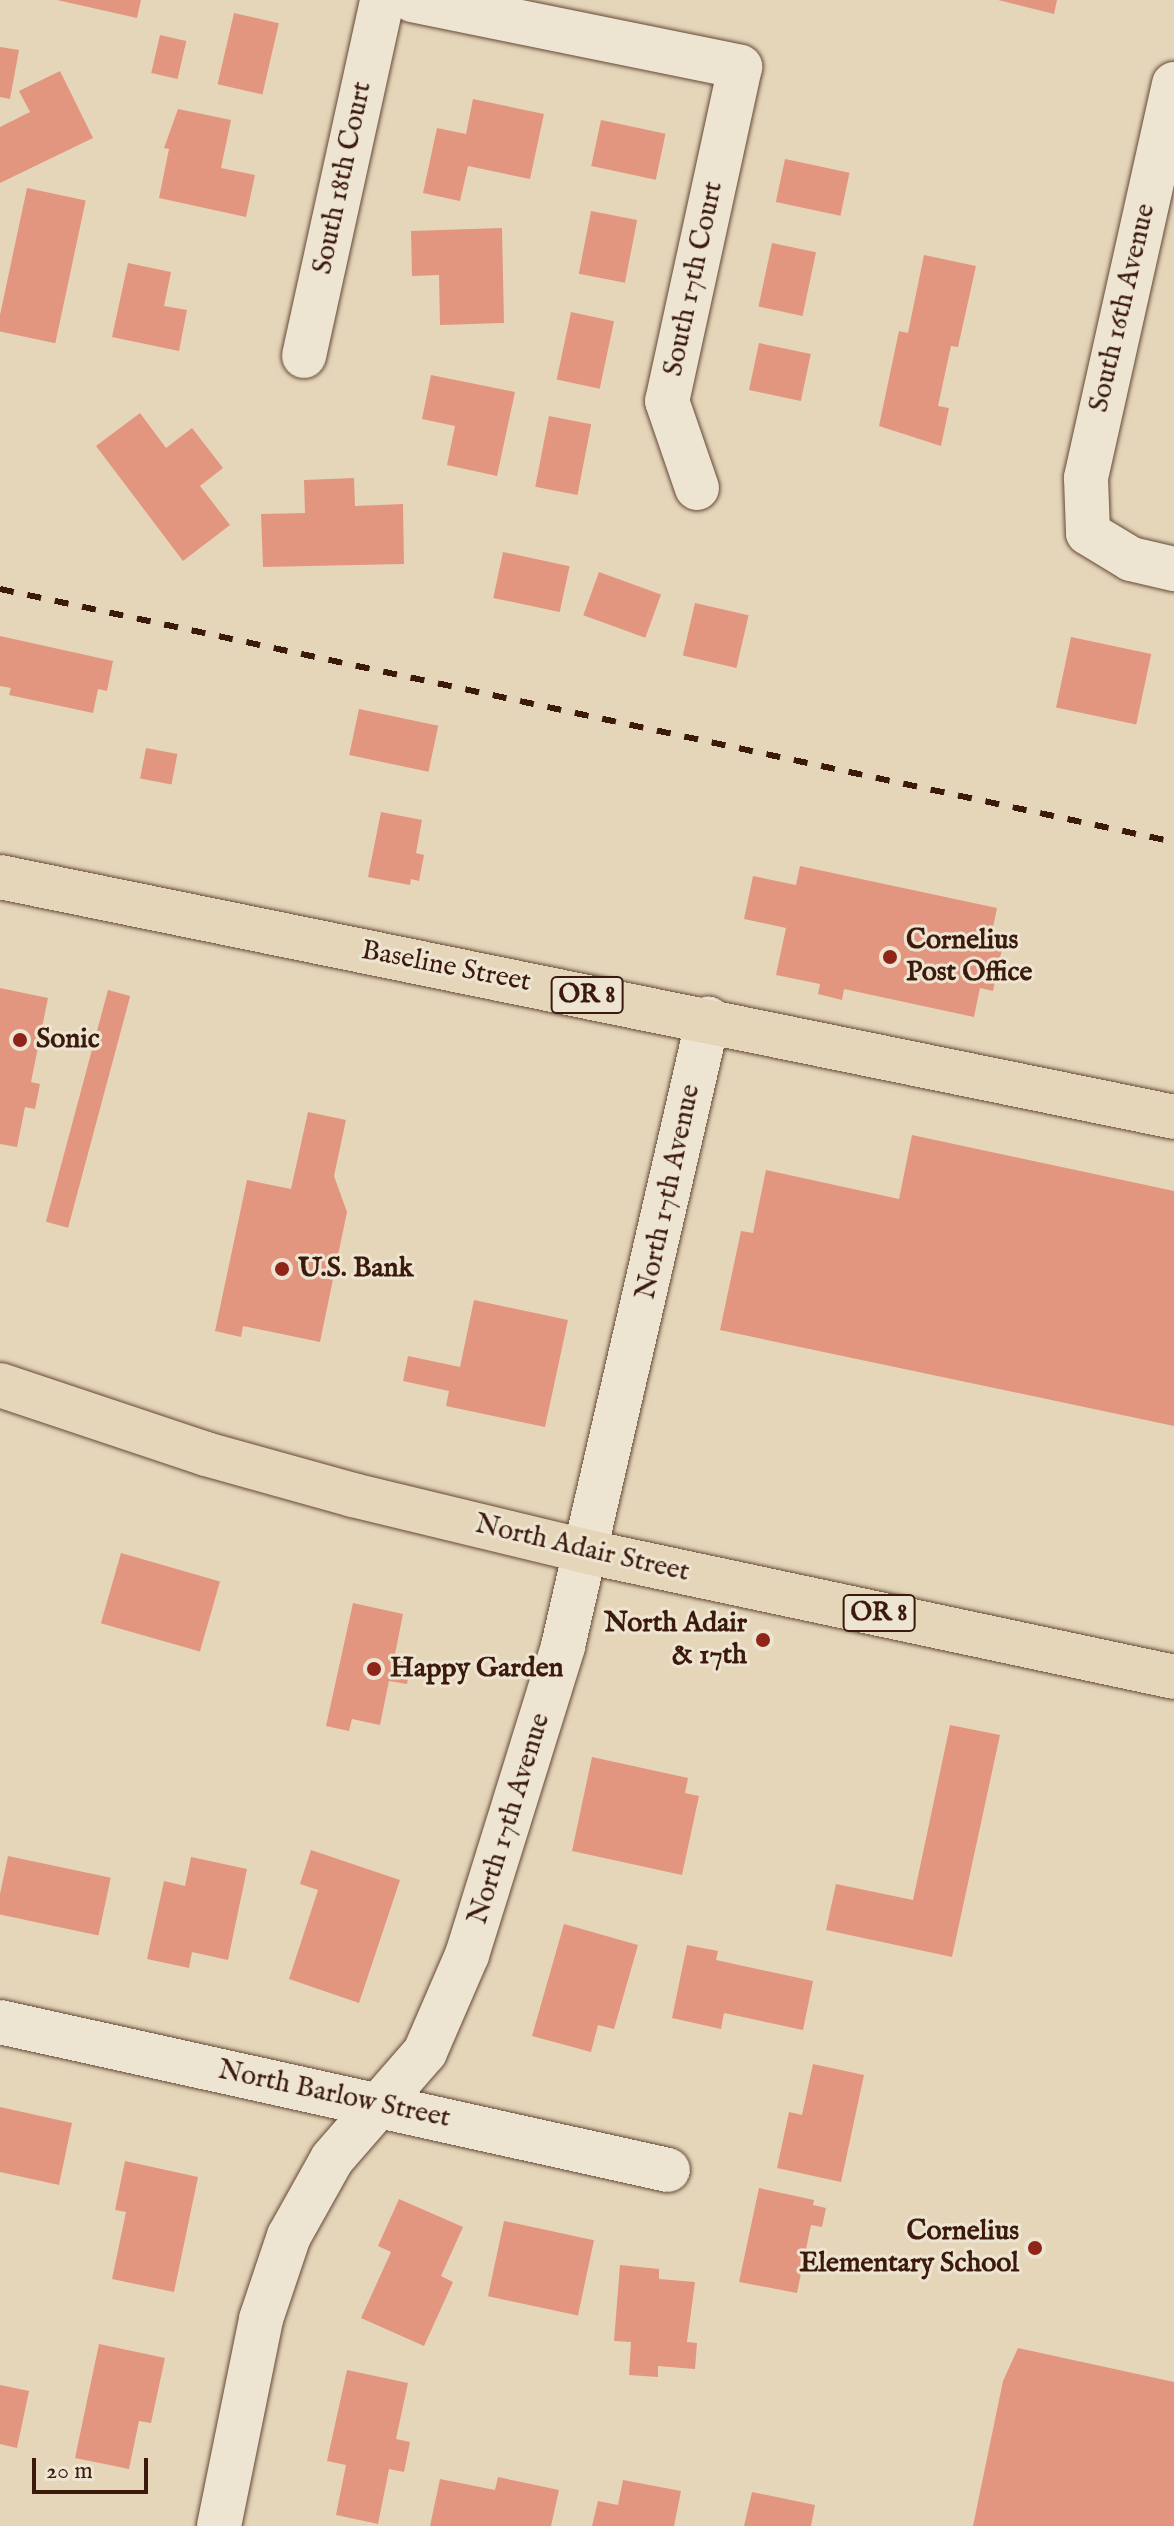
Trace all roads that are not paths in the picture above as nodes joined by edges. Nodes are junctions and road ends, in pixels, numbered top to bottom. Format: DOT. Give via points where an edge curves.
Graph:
graph roads {
  1 [pos="382,0"];
  2 [pos="412,0"];
  3 [pos="1174,84"];
  4 [pos="304,356"];
  5 [pos="697,488"];
  6 [pos="1174,569"];
  7 [pos="0,877"];
  8 [pos="708,1019"];
  9 [pos="1174,1117"];
  10 [pos="0,1385"];
  11 [pos="584,1551"];
  12 [pos="1174,1677"];
  13 [pos="0,2022"];
  14 [pos="382,2105"];
  15 [pos="668,2170"];
  16 [pos="219,2526"];
  1 -- 4 [label="street, South 18th Court"];
  2 -- 5 [label="street, South 17th Court" via="740,67 667,401"];
  3 -- 6 [label="street, South 16th Avenue" via="1086,478 1088,533 1131,559"];
  7 -- 8 [label="highway, Baseline Street / OR 8"];
  8 -- 9 [label="highway, Baseline Street / OR 8"];
  8 -- 11 [label="street, North 17th Avenue" via="620,1418"];
  10 -- 11 [label="highway, North Adair Street / OR 8" via="307,1482"];
  11 -- 12 [label="highway, North Adair Street / OR 8"];
  11 -- 14 [label="street, North 17th Avenue" via="563,1646 467,1955 425,2052"];
  13 -- 14 [label="street, North Barlow Street"];
  14 -- 15 [label="street, North Barlow Street"];
  14 -- 16 [label="street, North 17th Avenue" via="332,2159 289,2236 261,2319"];
}
